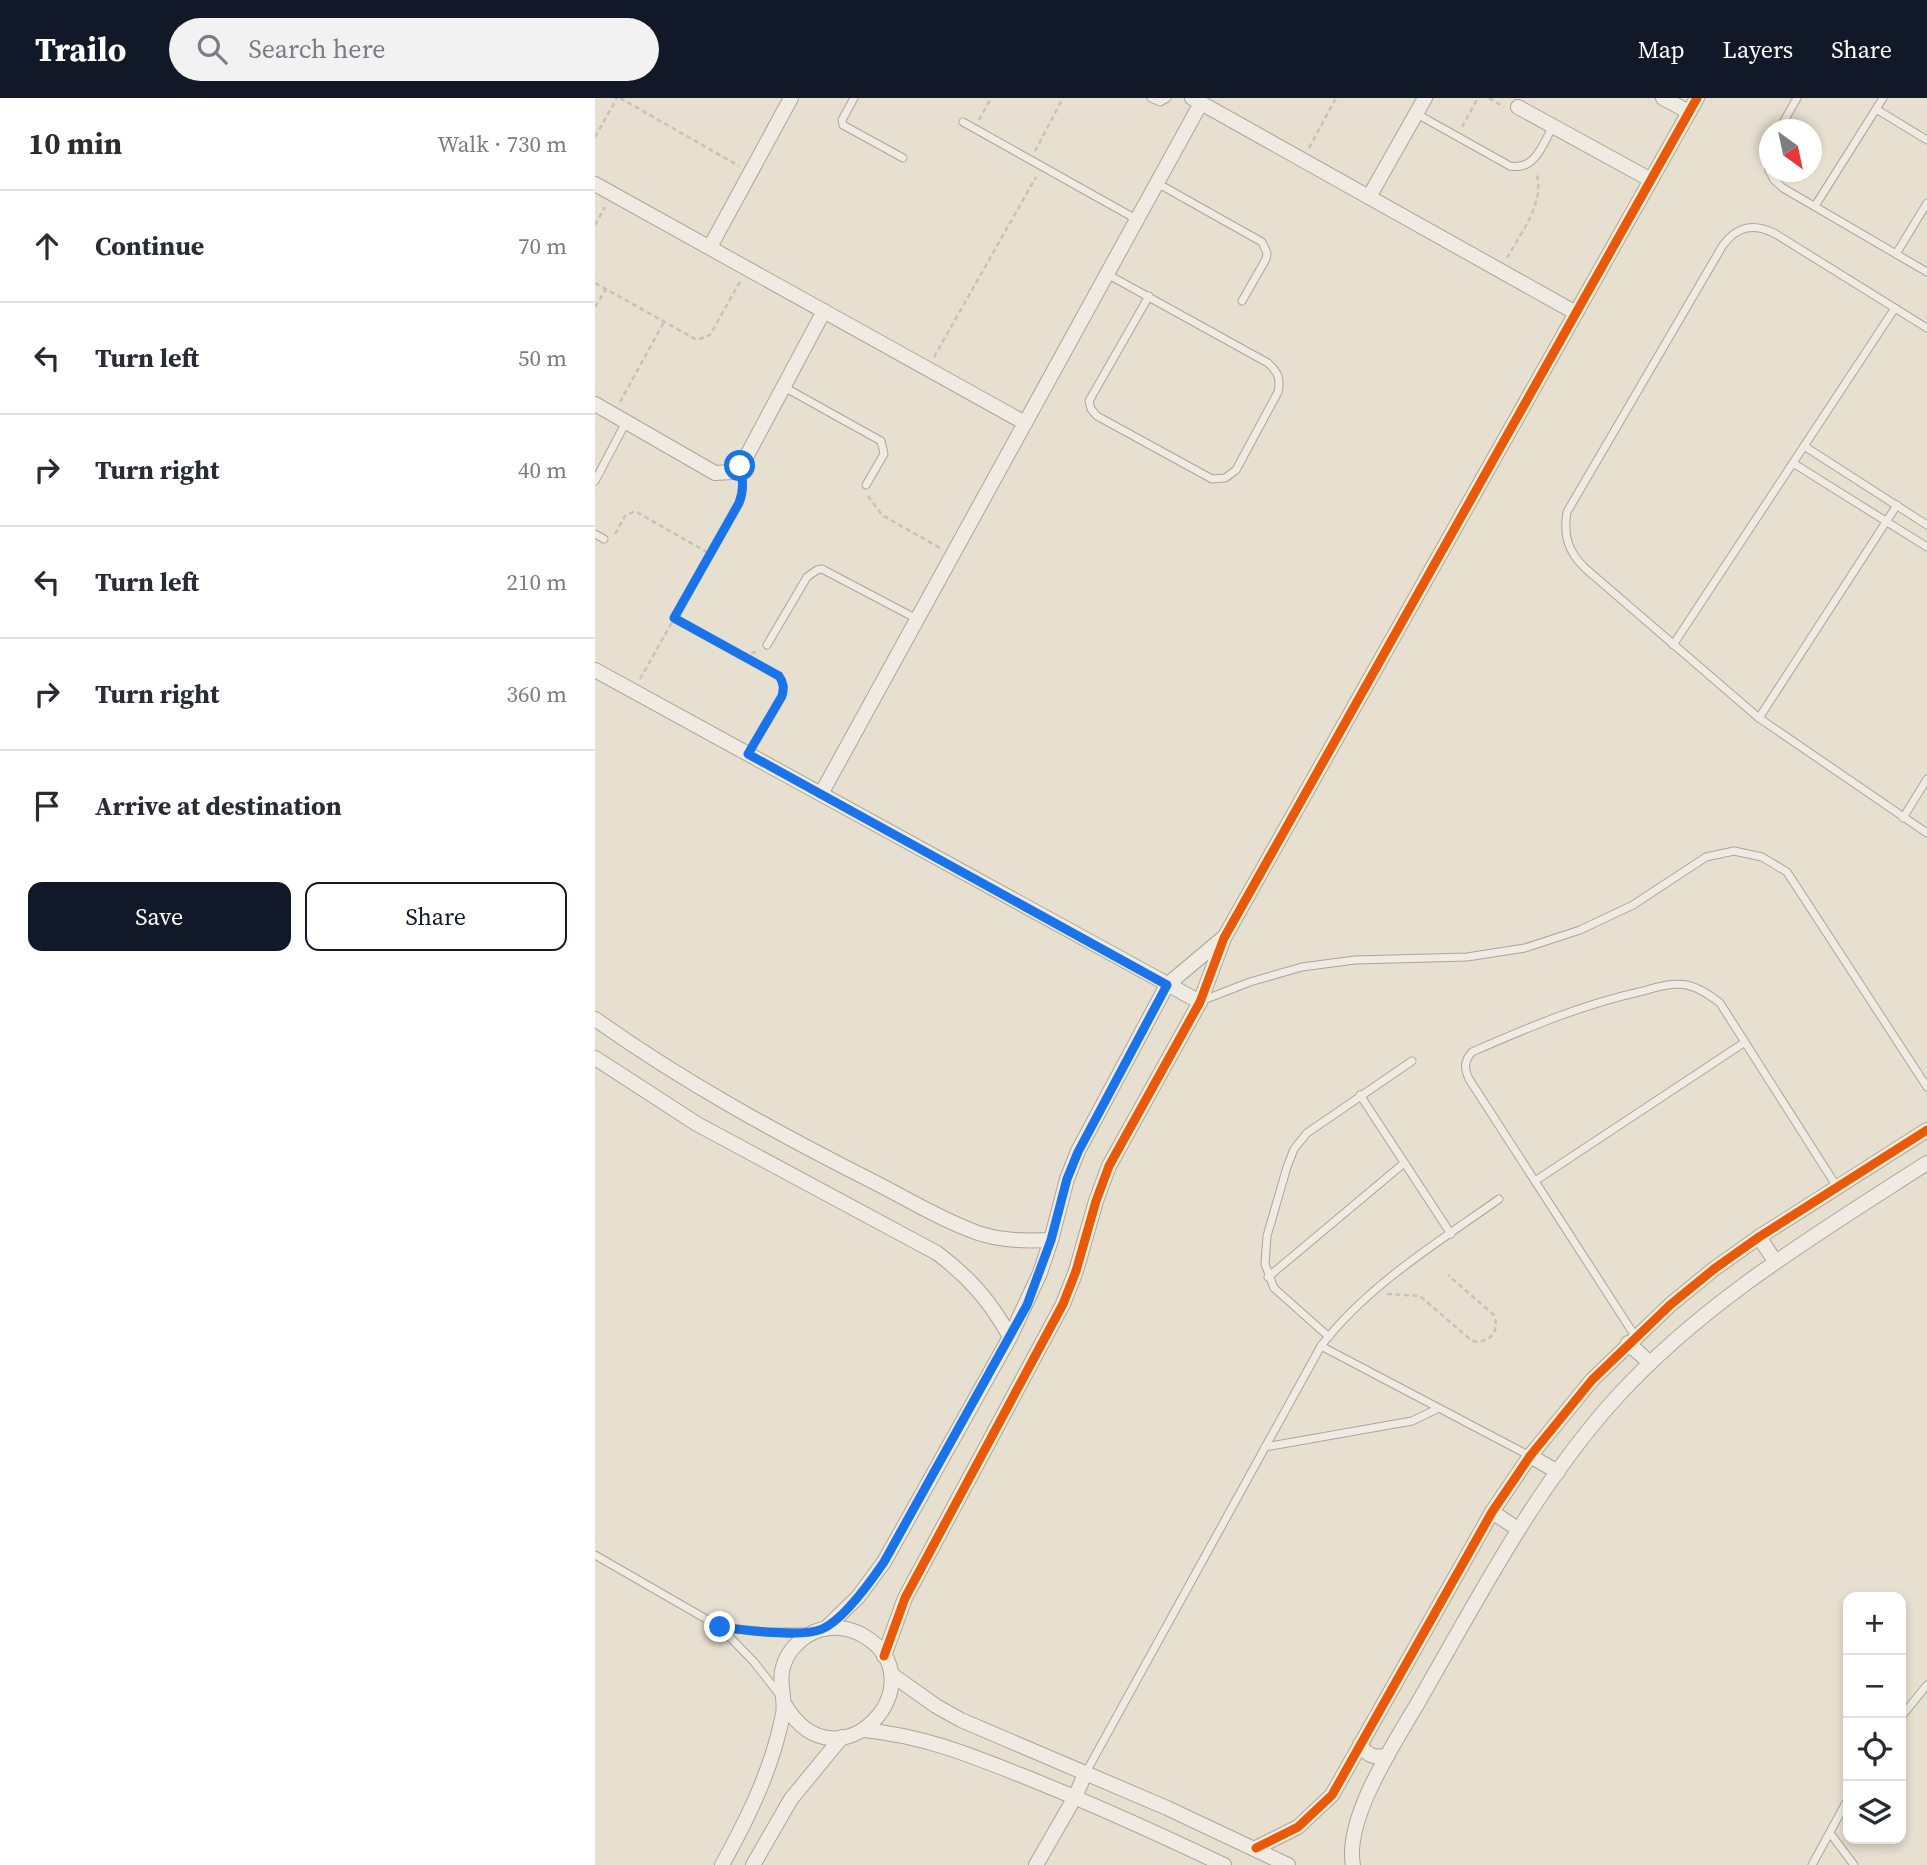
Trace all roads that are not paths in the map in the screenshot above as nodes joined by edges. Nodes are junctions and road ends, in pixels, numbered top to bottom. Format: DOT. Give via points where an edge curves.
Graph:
graph roads {
  1 [pos="791,98"];
  2 [pos="854,98"];
  3 [pos="1151,98"];
  4 [pos="1167,98"];
  5 [pos="1425,98"];
  6 [pos="1663,98"];
  7 [pos="1697,98"];
  8 [pos="1797,98"];
  9 [pos="1883,98"];
  10 [pos="1196,101"];
  11 [pos="1518,107"];
  12 [pos="1877,109"];
  13 [pos="1689,112"];
  14 [pos="1416,114"];
  15 [pos="1785,119"];
  16 [pos="963,122"];
  17 [pos="1553,126"];
  18 [pos="1927,140"];
  19 [pos="903,158"];
  20 [pos="1651,180"];
  21 [pos="1777,182"];
  22 [pos="1157,183"];
  23 [pos="595,184"];
  24 [pos="1369,197"];
  25 [pos="1927,203"];
  26 [pos="1815,206"];
  27 [pos="1137,220"];
  28 [pos="710,247"];
  29 [pos="1896,254"];
  30 [pos="1927,272"];
  31 [pos="1107,274"];
  32 [pos="1149,296"];
  33 [pos="1242,300"];
  34 [pos="1895,308"];
  35 [pos="824,311"];
  36 [pos="1576,313"];
  37 [pos="1927,328"];
  38 [pos="783,387"];
  39 [pos="595,404"];
  40 [pos="626,422"];
  41 [pos="1025,423"];
  42 [pos="1804,446"];
  43 [pos="1793,463"];
  44 [pos="595,481"];
  45 [pos="866,485"];
  46 [pos="1897,505"];
  47 [pos="1887,521"];
  48 [pos="1927,525"];
  49 [pos="595,534"];
  50 [pos="604,539"];
  51 [pos="1927,547"];
  52 [pos="917,619"];
  53 [pos="767,645"];
  54 [pos="1674,645"];
  55 [pos="595,670"];
  56 [pos="1759,718"];
  57 [pos="1927,779"];
  58 [pos="821,794"];
  59 [pos="1903,818"];
  60 [pos="1927,833"];
  61 [pos="1224,938"];
  62 [pos="1167,985"];
  63 [pos="1200,1002"];
  64 [pos="595,1019"];
  65 [pos="1745,1042"];
  66 [pos="595,1058"];
  67 [pos="1412,1061"];
  68 [pos="1927,1087"];
  69 [pos="1360,1095"];
  70 [pos="1927,1130"];
  71 [pos="1927,1163"];
  72 [pos="1403,1164"];
  73 [pos="1535,1181"];
  74 [pos="1837,1187"];
  75 [pos="1499,1199"];
  76 [pos="1451,1234"];
  77 [pos="1759,1237"];
  78 [pos="1051,1240"];
  79 [pos="1775,1261"];
  80 [pos="1268,1277"];
  81 [pos="1329,1336"];
  82 [pos="1010,1337"];
  83 [pos="1632,1340"];
  84 [pos="1321,1346"];
  85 [pos="1650,1363"];
  86 [pos="1437,1409"];
  87 [pos="1265,1447"];
  88 [pos="1530,1456"];
  89 [pos="1559,1472"];
  90 [pos="1492,1512"];
  91 [pos="1518,1529"];
  92 [pos="595,1555"];
  93 [pos="720,1627"];
  94 [pos="819,1630"];
  95 [pos="884,1656"];
  96 [pos="891,1674"];
  97 [pos="1927,1685"];
  98 [pos="784,1703"];
  99 [pos="1906,1711"];
  100 [pos="864,1730"];
  101 [pos="842,1737"];
  102 [pos="1360,1744"];
  103 [pos="1388,1755"];
  104 [pos="1085,1774"];
  105 [pos="1075,1797"];
  106 [pos="1843,1808"];
  107 [pos="1830,1833"];
  108 [pos="1256,1848"];
  109 [pos="722,1865"];
  110 [pos="753,1865"];
  111 [pos="1037,1865"];
  112 [pos="1224,1865"];
  113 [pos="1288,1865"];
  114 [pos="1353,1865"];
  115 [pos="1812,1865"];
  116 [pos="1854,1865"];
  1 -- 28 [label="street"];
  2 -- 19 [label="lane" via="843,125"];
  3 -- 4 [label="lane" via="1160,102"];
  5 -- 14 [label="street"];
  6 -- 13 [label="street"];
  7 -- 13 [label="street"];
  8 -- 15 [label="lane"];
  9 -- 12 [label="lane"];
  10 -- 22 [label="street"];
  10 -- 24 [label="street"];
  11 -- 17 [label="street"];
  12 -- 18 [label="lane"];
  12 -- 26 [label="lane"];
  13 -- 20 [label="street"];
  14 -- 17 [label="lane" via="1517,167 1531,163"];
  14 -- 24 [label="street"];
  16 -- 27 [label="lane"];
  17 -- 20 [label="street"];
  20 -- 36 [label="street"];
  21 -- 26 [label="lane"];
  22 -- 27 [label="street"];
  22 -- 33 [label="lane" via="1262,242 1266,259"];
  23 -- 28 [label="street"];
  24 -- 36 [label="street"];
  25 -- 29 [label="lane"];
  26 -- 29 [label="lane"];
  27 -- 31 [label="street"];
  28 -- 35 [label="street"];
  29 -- 30 [label="lane"];
  31 -- 32 [label="lane"];
  31 -- 41 [label="street"];
  32 -- 32 [label="lane" via="1268,363 1278,376 1278,392 1236,470 1225,478 1212,479 1097,416 1089,405"];
  34 -- 37 [label="lane"];
  34 -- 42 [label="lane"];
  34 -- 54 [label="lane" via="1761,226 1732,233 1723,245 1567,512 1564,527 1574,558"];
  35 -- 38 [label="street"];
  35 -- 41 [label="street"];
  36 -- 61 [label="street"];
  38 -- 40 [label="street" via="740,466 732,472 715,473"];
  38 -- 45 [label="lane" via="881,441 884,454"];
  39 -- 40 [label="street"];
  40 -- 44 [label="lane"];
  41 -- 52 [label="street"];
  42 -- 43 [label="lane"];
  42 -- 46 [label="lane"];
  43 -- 47 [label="lane"];
  43 -- 54 [label="lane"];
  46 -- 47 [label="lane"];
  46 -- 48 [label="lane"];
  47 -- 51 [label="lane"];
  47 -- 56 [label="lane"];
  49 -- 50 [label="lane"];
  52 -- 53 [label="lane" via="828,570 817,570 807,578"];
  52 -- 58 [label="street"];
  54 -- 56 [label="lane"];
  55 -- 58 [label="street"];
  56 -- 59 [label="lane"];
  57 -- 59 [label="lane"];
  58 -- 62 [label="street"];
  59 -- 60 [label="lane"];
  61 -- 62 [label="street"];
  61 -- 63 [label="street"];
  62 -- 63 [label="street"];
  62 -- 78 [label="street" via="1078,1152"];
  63 -- 68 [label="lane" via="1302,967 1355,960 1467,957 1525,948 1580,930 1633,905 1706,857 1734,851 1762,857 1787,872"];
  63 -- 95 [label="street" via="1109,1166 1063,1304 905,1598"];
  64 -- 78 [label="street" via="716,1096 955,1223 1002,1239"];
  65 -- 73 [label="lane"];
  65 -- 73 [label="lane" via="1720,1003 1704,991 1666,984 1569,1011 1472,1052 1466,1060 1469,1079"];
  65 -- 74 [label="lane"];
  66 -- 82 [label="street" via="697,1124 937,1253 979,1290"];
  67 -- 69 [label="lane"];
  69 -- 72 [label="lane"];
  69 -- 80 [label="lane" via="1307,1133 1294,1149 1264,1250"];
  70 -- 74 [label="street"];
  71 -- 79 [label="street"];
  72 -- 76 [label="lane"];
  72 -- 80 [label="lane"];
  73 -- 83 [label="lane"];
  74 -- 77 [label="street"];
  75 -- 76 [label="lane"];
  76 -- 81 [label="lane" via="1386,1280"];
  77 -- 79 [label="street"];
  77 -- 83 [label="street"];
  78 -- 82 [label="street"];
  79 -- 85 [label="street"];
  80 -- 81 [label="lane" via="1274,1288"];
  81 -- 84 [label="lane"];
  82 -- 94 [label="street" via="884,1562 858,1598"];
  83 -- 85 [label="street"];
  83 -- 88 [label="street" via="1584,1389"];
  84 -- 86 [label="lane"];
  84 -- 87 [label="lane"];
  85 -- 89 [label="street" via="1583,1437"];
  86 -- 87 [label="lane" via="1412,1422"];
  86 -- 88 [label="lane"];
  87 -- 104 [label="lane"];
  88 -- 89 [label="street"];
  88 -- 90 [label="street"];
  89 -- 91 [label="street"];
  90 -- 91 [label="street"];
  90 -- 102 [label="street"];
  91 -- 103 [label="street"];
  92 -- 93 [label="lane"];
  93 -- 94 [label="lane" via="767,1632"];
  93 -- 98 [label="lane"];
  94 -- 95 [label="street" via="859,1633"];
  94 -- 98 [label="street" via="788,1655 781,1678"];
  95 -- 96 [label="street"];
  96 -- 100 [label="street" via="883,1712"];
  96 -- 104 [label="street" via="961,1720"];
  97 -- 99 [label="lane"];
  98 -- 101 [label="street" via="808,1731"];
  98 -- 109 [label="street" via="763,1785"];
  100 -- 101 [label="street"];
  100 -- 105 [label="street" via="949,1746"];
  101 -- 110 [label="street" via="791,1799"];
  102 -- 103 [label="street" via="1375,1757"];
  102 -- 108 [label="street" via="1332,1795 1316,1812 1278,1839"];
  103 -- 114 [label="street" via="1360,1812 1353,1835"];
  104 -- 105 [label="street"];
  104 -- 108 [label="street"];
  105 -- 111 [label="street"];
  105 -- 112 [label="street"];
  106 -- 107 [label="lane"];
  107 -- 115 [label="lane"];
  107 -- 116 [label="lane"];
  108 -- 113 [label="street"];
}
